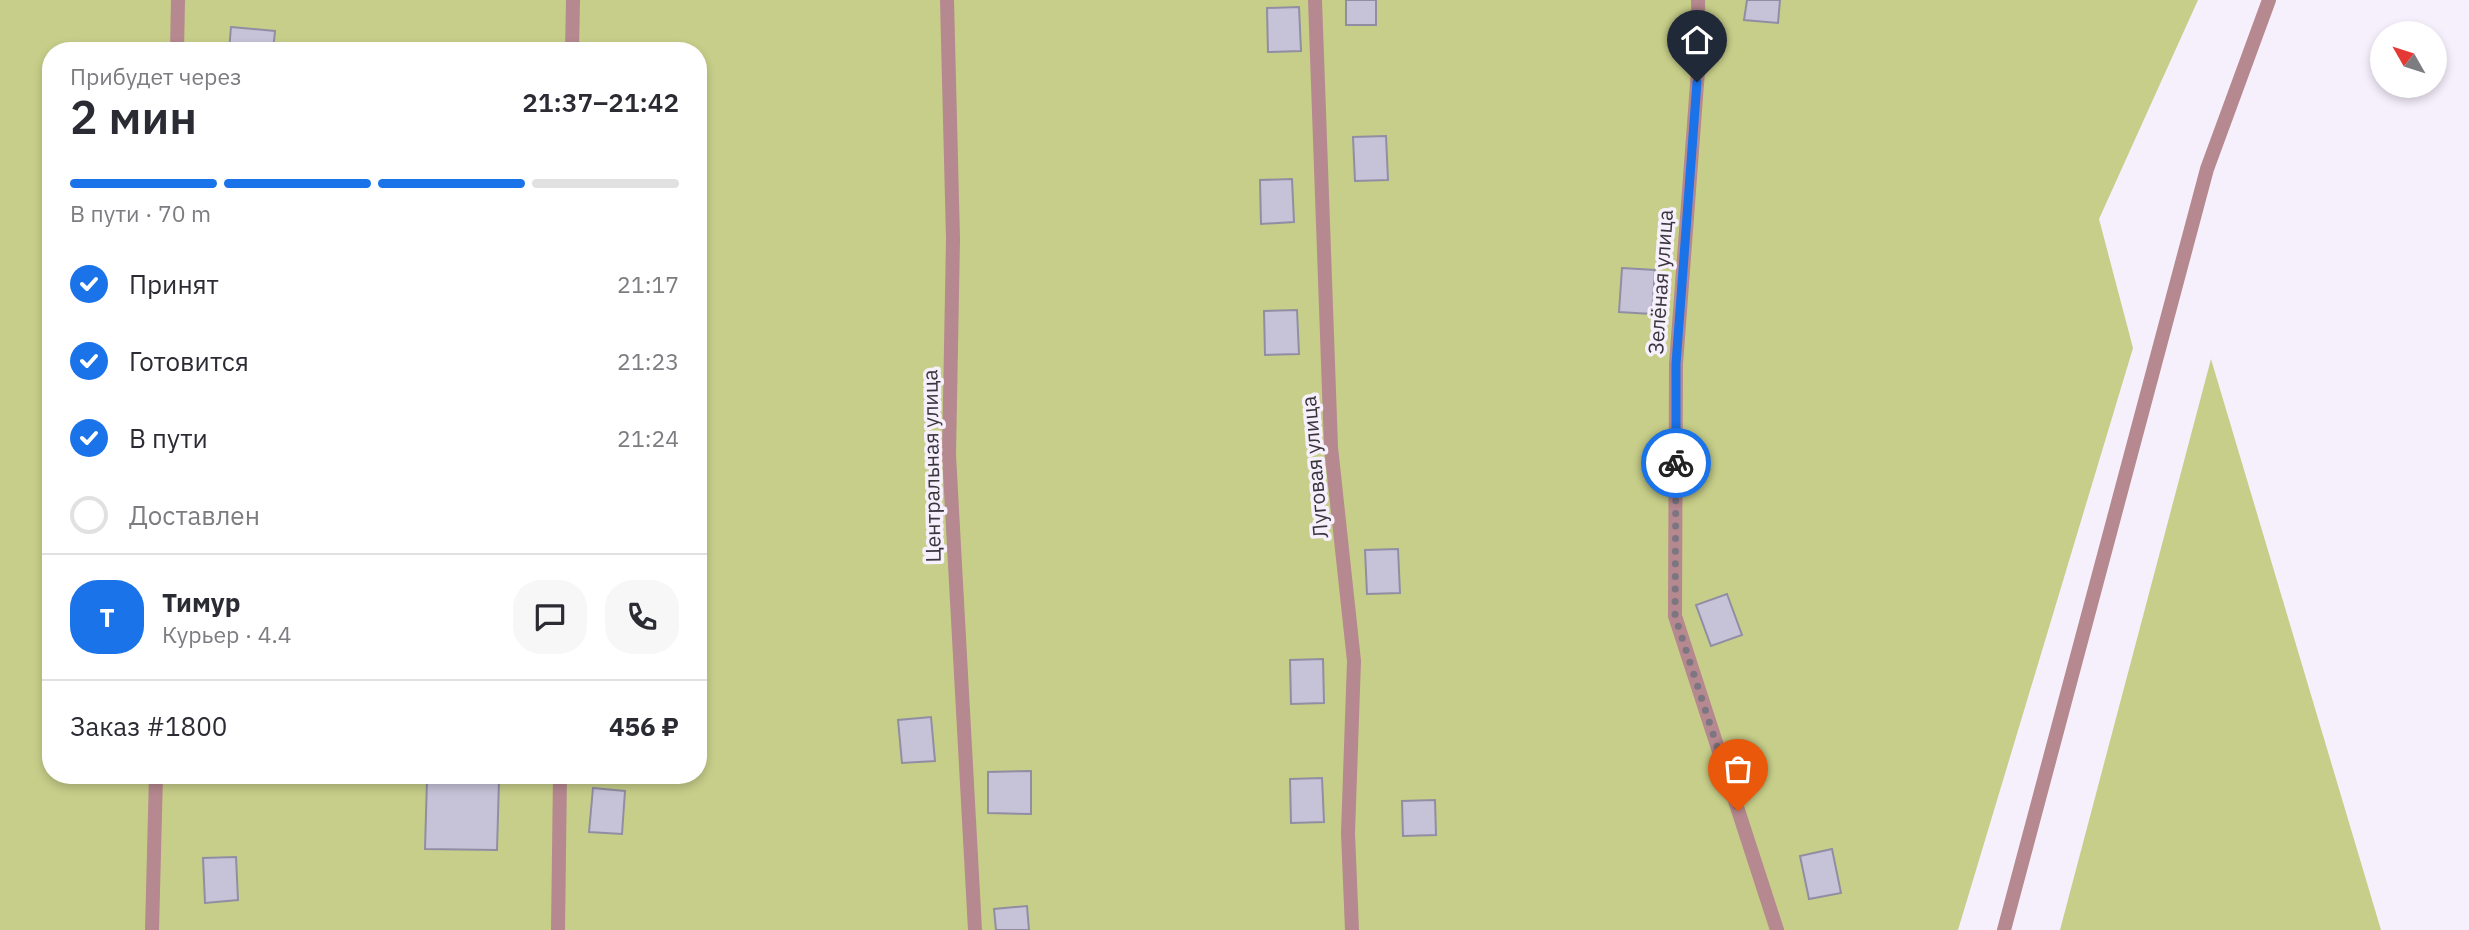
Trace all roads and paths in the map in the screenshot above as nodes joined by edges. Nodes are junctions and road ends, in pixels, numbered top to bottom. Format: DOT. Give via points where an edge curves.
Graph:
graph roads {
  1 [pos="178,0"];
  2 [pos="573,0"];
  3 [pos="947,0"];
  4 [pos="1315,0"];
  5 [pos="1698,0"];
  6 [pos="2269,0"];
  7 [pos="177,42"];
  8 [pos="572,42"];
  9 [pos="156,784"];
  10 [pos="560,784"];
  11 [pos="152,930"];
  12 [pos="558,930"];
  13 [pos="975,930"];
  14 [pos="1352,930"];
  15 [pos="1777,930"];
  16 [pos="2004,930"];
  1 -- 7 [label="street"];
  2 -- 8 [label="street"];
  3 -- 13 [label="street, Центральная улица" via="953,239 949,455"];
  4 -- 14 [label="street, Луговая улица" via="1331,447 1354,661 1348,833"];
  5 -- 15 [label="street, Зелёная улица" via="1699,57 1676,364 1675,616"];
  6 -- 16 [label="street" via="2207,169"];
  9 -- 11 [label="street"];
  10 -- 12 [label="street"];
}
